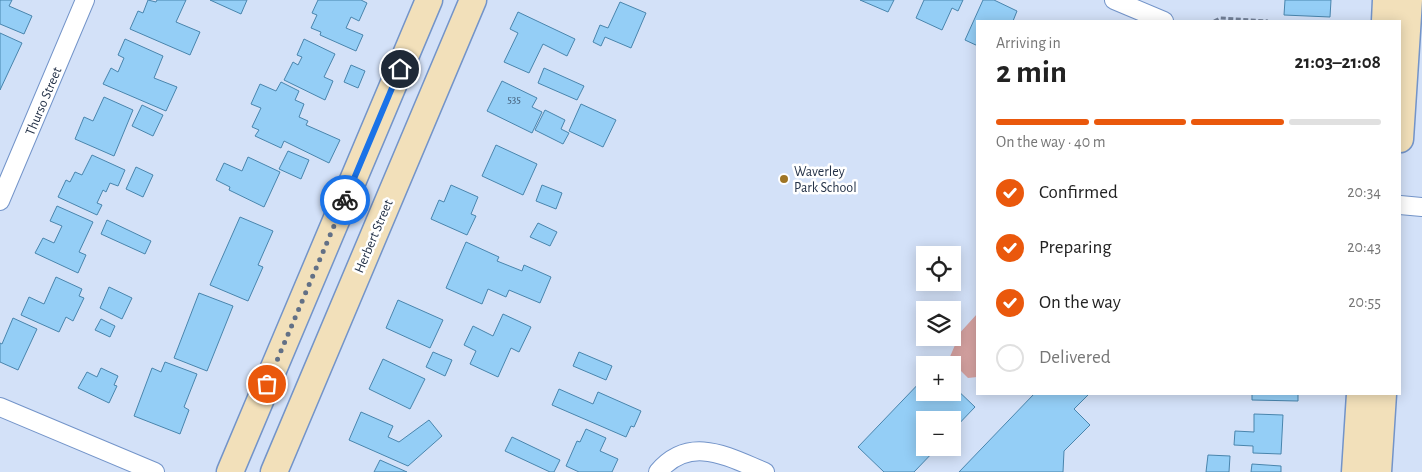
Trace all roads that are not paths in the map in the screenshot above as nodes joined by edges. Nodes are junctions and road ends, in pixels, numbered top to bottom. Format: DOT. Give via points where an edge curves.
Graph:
graph roads {
  1 [pos="85,0"];
  2 [pos="429,0"];
  3 [pos="473,0"];
  4 [pos="1114,0"];
  5 [pos="1386,0"];
  6 [pos="1409,0"];
  7 [pos="1162,20"];
  8 [pos="1385,20"];
  9 [pos="378,120"];
  10 [pos="1401,124"];
  11 [pos="416,136"];
  12 [pos="0,201"];
  13 [pos="1401,205"];
  14 [pos="1422,207"];
  15 [pos="1360,395"];
  16 [pos="1383,395"];
  17 [pos="0,407"];
  18 [pos="155,472"];
  19 [pos="230,472"];
  20 [pos="274,472"];
  21 [pos="658,472"];
  22 [pos="765,472"];
  23 [pos="1355,472"];
  24 [pos="1378,472"];
  1 -- 12 [label="street, Thurso Street"];
  2 -- 9 [label="street"];
  3 -- 11 [label="street, Herbert Street"];
  4 -- 7 [label="street"];
  5 -- 8 [label="street"];
  6 -- 10 [label="street"];
  9 -- 11 [label="street"];
  9 -- 19 [label="street"];
  11 -- 20 [label="street, Herbert Street"];
  13 -- 14 [label="street"];
  15 -- 23 [label="street"];
  16 -- 24 [label="street"];
  17 -- 18 [label="street"];
  21 -- 22 [label="street" via="670,461 701,450 716,452"];
}
